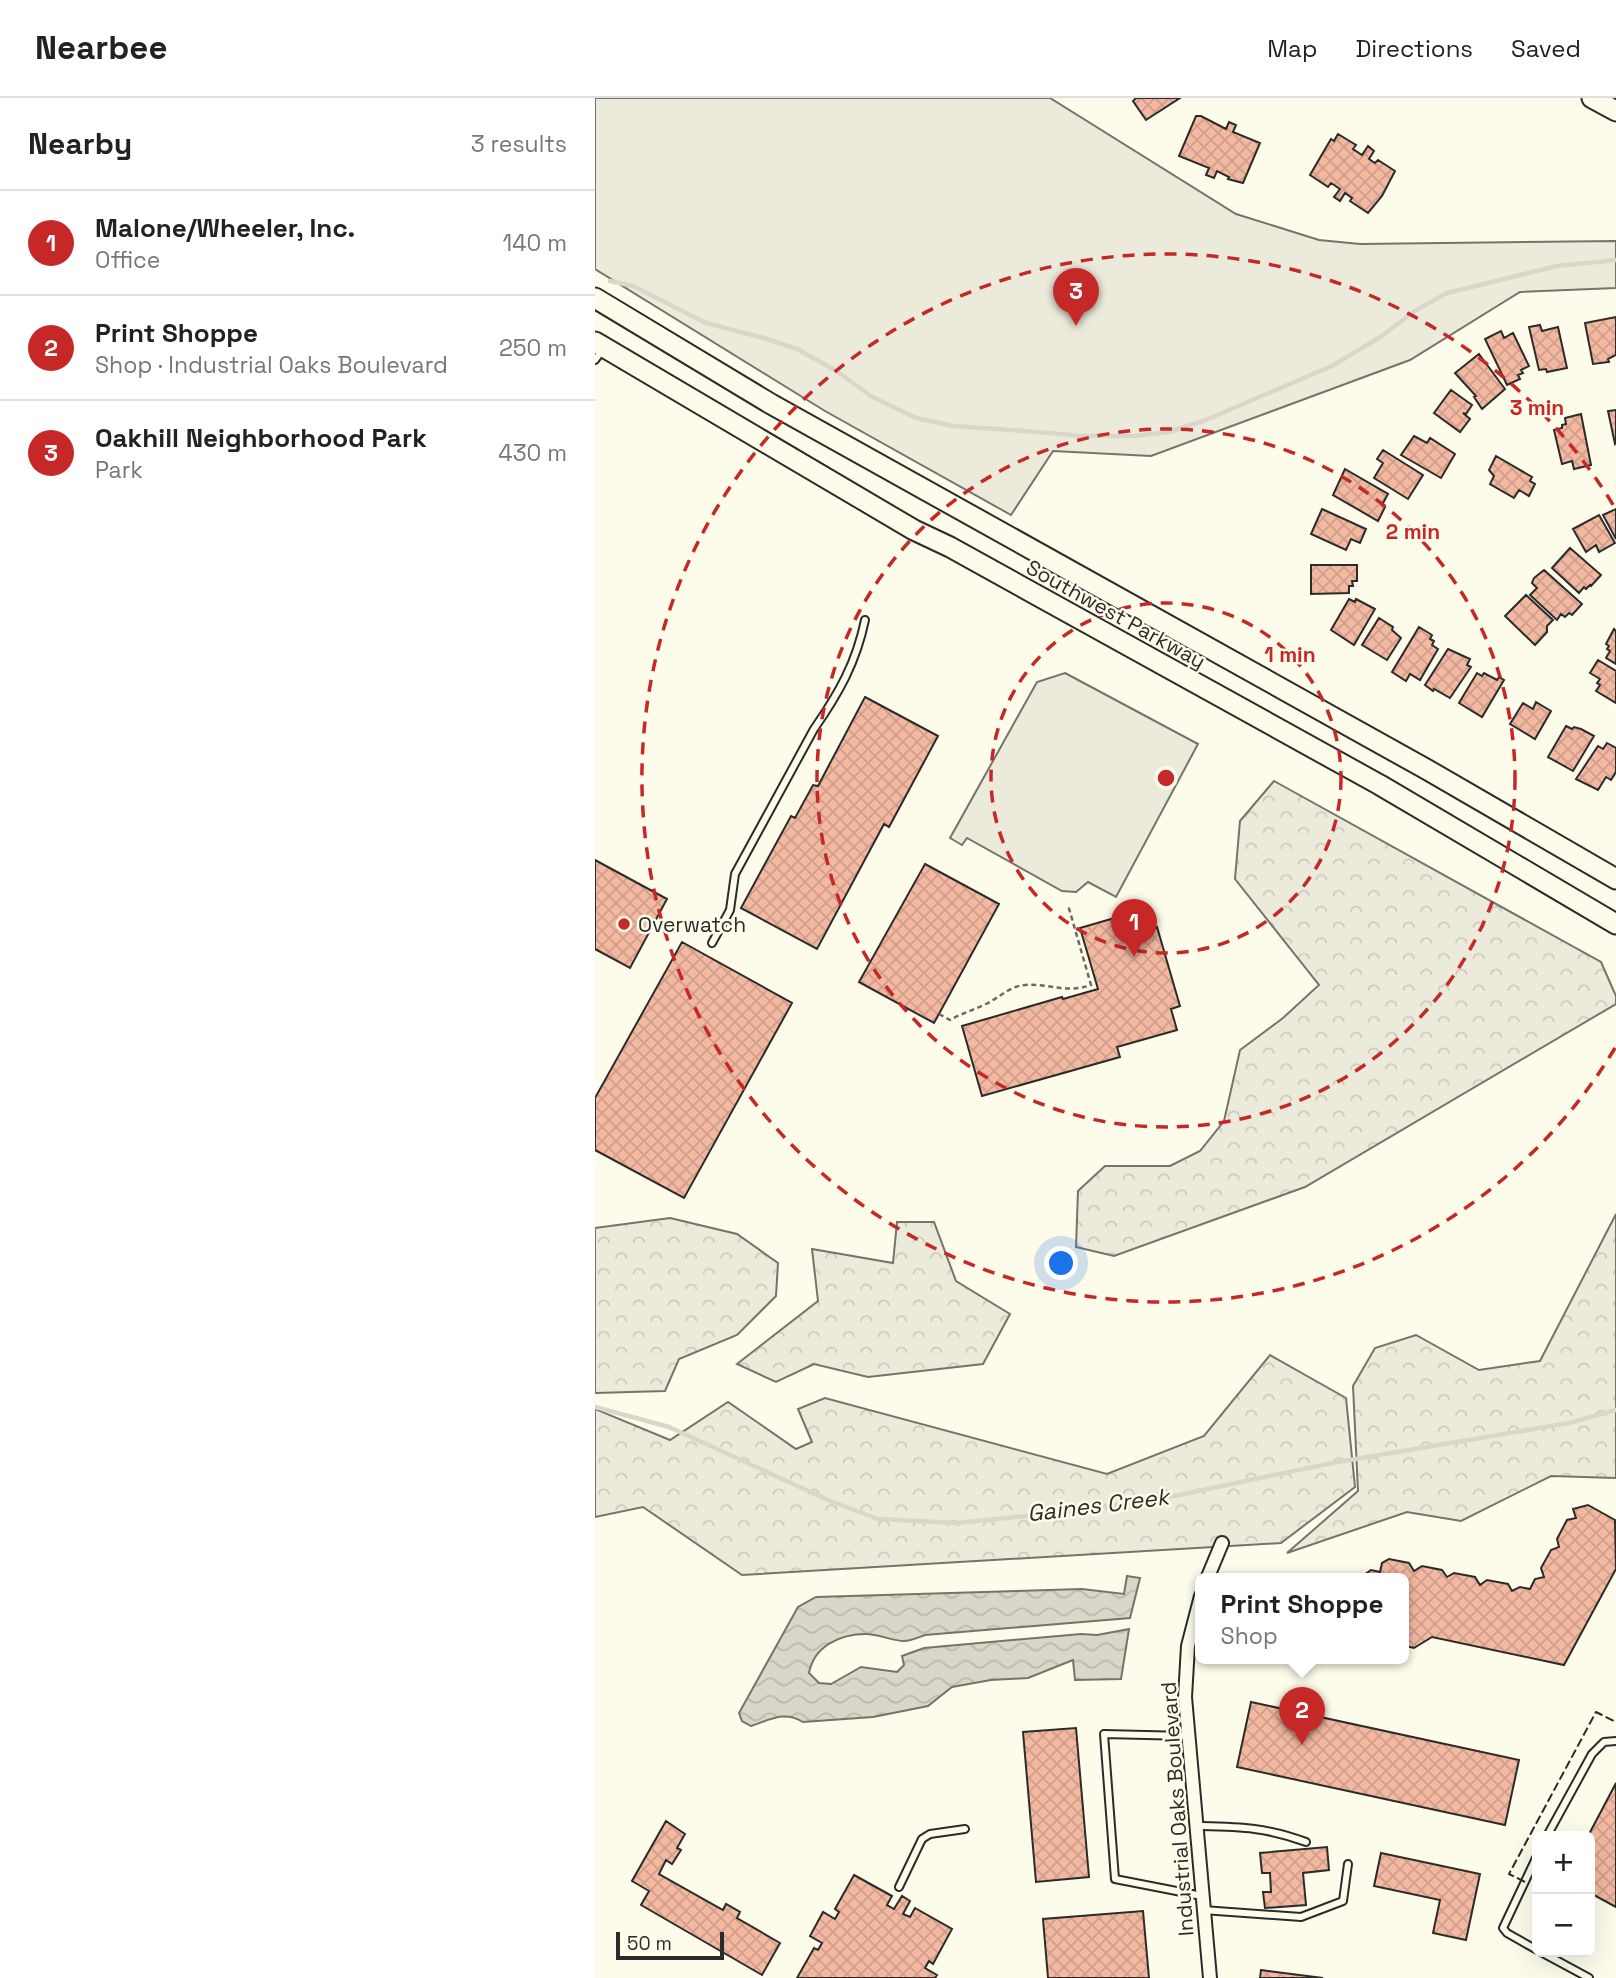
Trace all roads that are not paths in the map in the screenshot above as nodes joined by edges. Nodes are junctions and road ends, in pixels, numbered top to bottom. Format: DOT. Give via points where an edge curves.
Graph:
graph roads {
  1 [pos="1592,98"];
  2 [pos="1616,111"];
  3 [pos="595,298"];
  4 [pos="598,349"];
  5 [pos="865,620"];
  6 [pos="1616,879"];
  7 [pos="1616,924"];
  8 [pos="712,943"];
  9 [pos="1222,1544"];
  10 [pos="1210,1573"];
  11 [pos="1195,1615"];
  12 [pos="1188,1736"];
  13 [pos="1616,1741"];
  14 [pos="1196,1826"];
  15 [pos="965,1829"];
  16 [pos="1550,1831"];
  17 [pos="1306,1842"];
  18 [pos="1348,1864"];
  19 [pos="1532,1866"];
  20 [pos="899,1887"];
  21 [pos="1202,1896"];
  22 [pos="1203,1910"];
  23 [pos="1532,1946"];
  24 [pos="1550,1957"];
  25 [pos="1210,1978"];
  26 [pos="1589,1978"];
  1 -- 2 [label="main road"];
  3 -- 6 [label="main road, Southwest Parkway" via="771,404"];
  4 -- 7 [label="main road, Southwest Parkway" via="914,530 1380,785"];
  5 -- 8 [label="lane" via="856,657 734,874 730,910"];
  9 -- 10 [label="street"];
  11 -- 12 [label="street, Industrial Oaks Boulevard" via="1185,1667"];
  12 -- 14 [label="street, Industrial Oaks Boulevard"];
  12 -- 21 [label="lane" via="1104,1734 1115,1879"];
  13 -- 16 [label="lane" via="1604,1742 1592,1754"];
  14 -- 17 [label="lane" via="1256,1827"];
  14 -- 21 [label="street, Industrial Oaks Boulevard"];
  15 -- 20 [label="lane" via="922,1839"];
  18 -- 22 [label="lane" via="1343,1901 1301,1917"];
  19 -- 23 [label="lane" via="1503,1927"];
  21 -- 22 [label="street, Industrial Oaks Boulevard"];
  22 -- 25 [label="street, Industrial Oaks Boulevard"];
  24 -- 26 [label="lane"];
}
